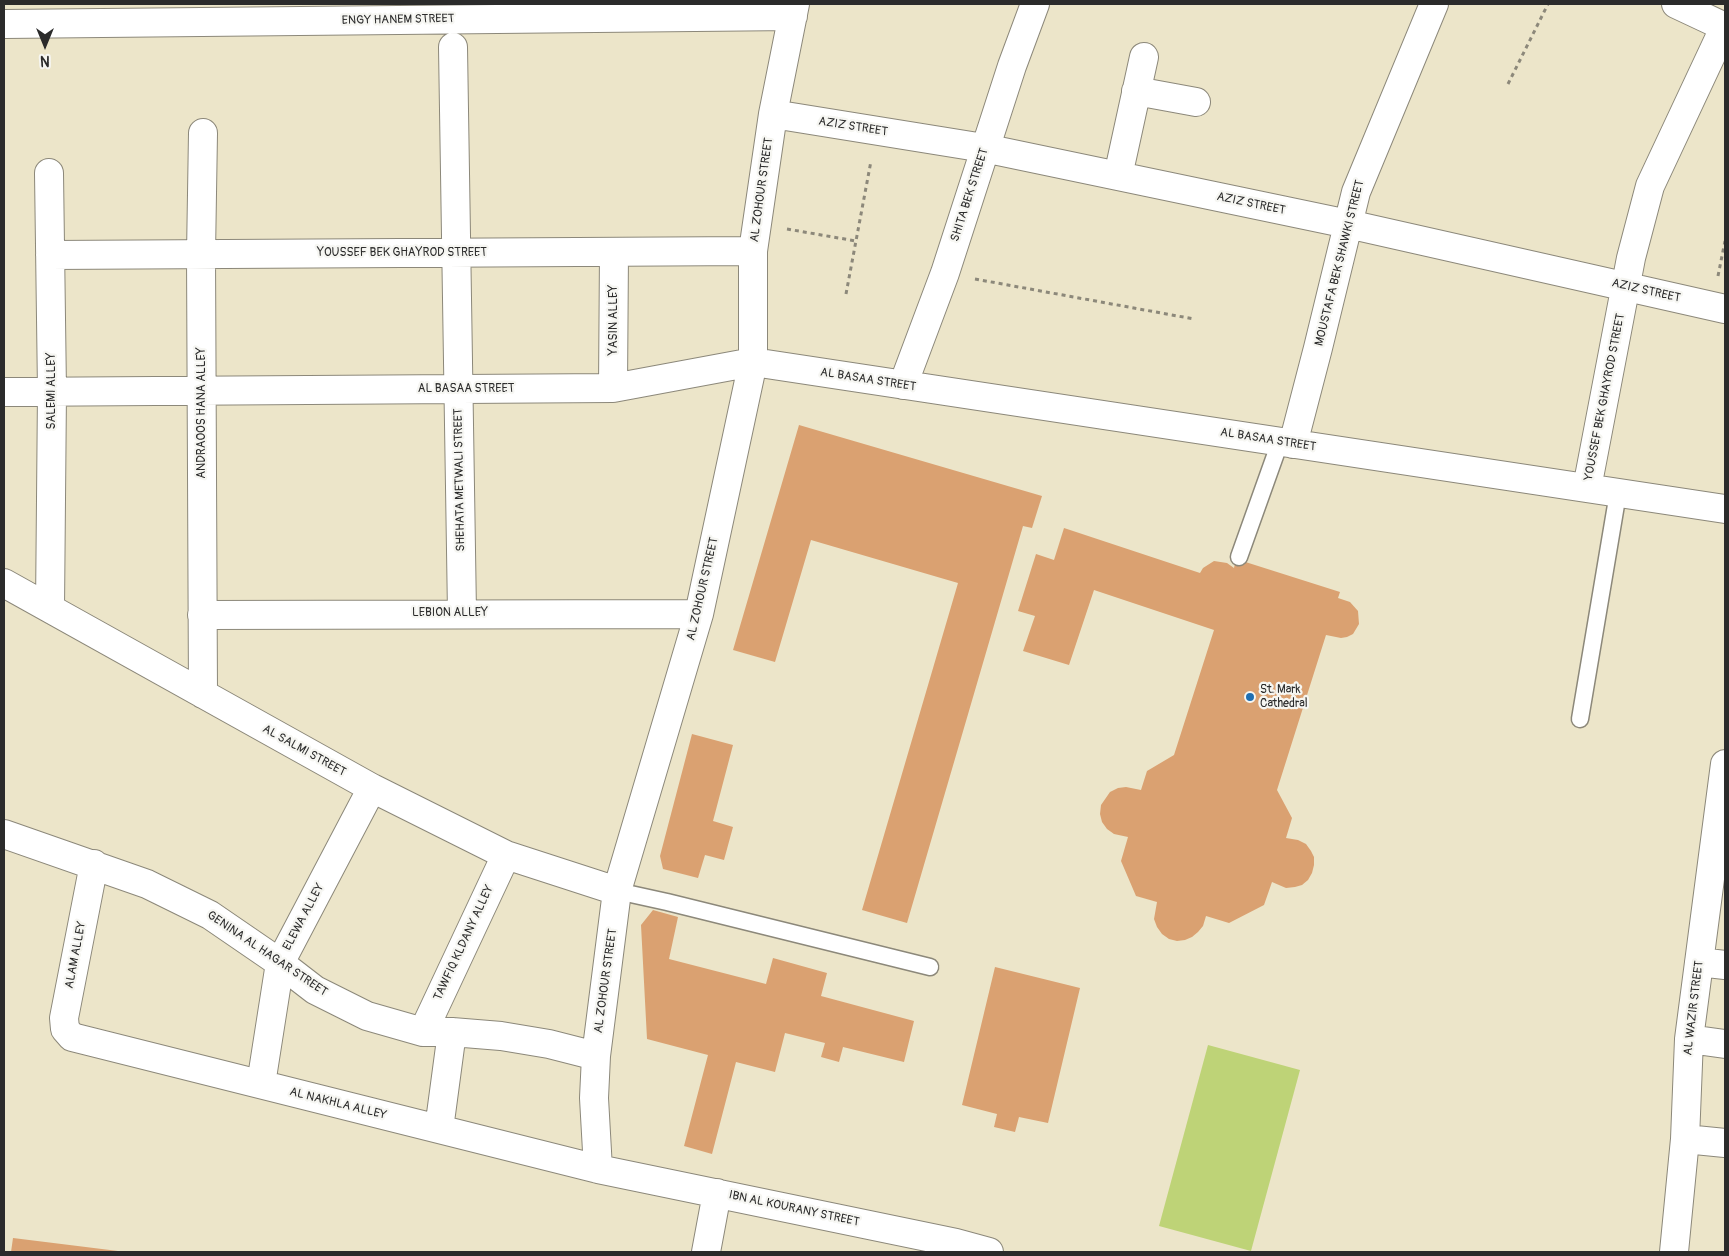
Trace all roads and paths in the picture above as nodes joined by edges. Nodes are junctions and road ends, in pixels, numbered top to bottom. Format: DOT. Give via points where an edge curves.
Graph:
graph roads {
  1 [pos="1035,4"];
  2 [pos="1434,4"];
  3 [pos="1548,4"];
  4 [pos="1676,4"];
  5 [pos="794,10"];
  6 [pos="417,12"];
  7 [pos="88,14"];
  8 [pos="4,24"];
  9 [pos="1725,27"];
  10 [pos="453,47"];
  11 [pos="1144,56"];
  12 [pos="1508,84"];
  13 [pos="1136,90"];
  14 [pos="1196,102"];
  15 [pos="773,114"];
  16 [pos="876,131"];
  17 [pos="202,132"];
  18 [pos="984,148"];
  19 [pos="49,173"];
  20 [pos="1118,176"];
  21 [pos="1348,224"];
  22 [pos="755,237"];
  23 [pos="856,241"];
  24 [pos="614,252"];
  25 [pos="456,253"];
  26 [pos="201,254"];
  27 [pos="50,255"];
  28 [pos="944,273"];
  29 [pos="1626,286"];
  30 [pos="846,294"];
  31 [pos="1725,309"];
  32 [pos="1194,319"];
  33 [pos="753,362"];
  34 [pos="903,385"];
  35 [pos="614,388"];
  36 [pos="459,389"];
  37 [pos="52,391"];
  38 [pos="202,391"];
  39 [pos="4,392"];
  40 [pos="1286,443"];
  41 [pos="1587,488"];
  42 [pos="1618,493"];
  43 [pos="1725,509"];
  44 [pos="1239,557"];
  45 [pos="4,582"];
  46 [pos="50,608"];
  47 [pos="462,613"];
  48 [pos="699,614"];
  49 [pos="202,615"];
  50 [pos="202,694"];
  51 [pos="1580,719"];
  52 [pos="1724,779"];
  53 [pos="372,788"];
  54 [pos="4,834"];
  55 [pos="506,855"];
  56 [pos="94,864"];
  57 [pos="617,892"];
  58 [pos="280,963"];
  59 [pos="1712,964"];
  60 [pos="930,967"];
  61 [pos="422,1032"];
  62 [pos="452,1032"];
  63 [pos="78,1038"];
  64 [pos="1688,1039"];
  65 [pos="1725,1044"];
  66 [pos="596,1056"];
  67 [pos="261,1084"];
  68 [pos="439,1129"];
  69 [pos="1685,1139"];
  70 [pos="1725,1143"];
  71 [pos="598,1169"];
  72 [pos="717,1193"];
  73 [pos="955,1248"];
  74 [pos="706,1252"];
  75 [pos="989,1252"];
  76 [pos="1674,1252"];
  1 -- 18 [label="street, SHITA BEK STREET"];
  2 -- 21 [label="street, MOUSTAFA BEK SHAWKI STREET" via="1366,163"];
  3 -- 12 [label="path"];
  4 -- 9 [label="street"];
  5 -- 6 [label="street, ENGY HANEM STREET"];
  5 -- 15 [label="street, AL ZOHOUR STREET"];
  6 -- 7 [label="street, ENGY HANEM STREET"];
  7 -- 8 [label="street, ENGY HANEM STREET"];
  9 -- 29 [label="street, YOUSSEF BEK GHAYROD STREET" via="1650,186"];
  10 -- 25 [label="street, SHEHATA METWALI STREET"];
  11 -- 13 [label="street"];
  13 -- 14 [label="street"];
  13 -- 20 [label="street"];
  15 -- 16 [label="street, AZIZ STREET"];
  15 -- 22 [label="street, AL ZOHOUR STREET"];
  16 -- 18 [label="street, AZIZ STREET"];
  16 -- 23 [label="path"];
  17 -- 26 [label="street, ANDRAOOS HANA ALLEY"];
  18 -- 20 [label="street, AZIZ STREET"];
  18 -- 28 [label="street, SHITA BEK STREET"];
  19 -- 27 [label="street, SALEMI ALLEY"];
  20 -- 21 [label="street, AZIZ STREET"];
  21 -- 29 [label="street, AZIZ STREET"];
  21 -- 40 [label="street, MOUSTAFA BEK SHAWKI STREET" via="1318,348"];
  22 -- 23 [label="path"];
  22 -- 24 [label="street, YOUSSEF BEK GHAYROD STREET"];
  22 -- 33 [label="street, AL ZOHOUR STREET"];
  23 -- 30 [label="path"];
  24 -- 25 [label="street, YOUSSEF BEK GHAYROD STREET"];
  24 -- 35 [label="street, YASIN ALLEY"];
  25 -- 26 [label="street, YOUSSEF BEK GHAYROD STREET"];
  25 -- 36 [label="street, SHEHATA METWALI STREET"];
  26 -- 27 [label="street, YOUSSEF BEK GHAYROD STREET"];
  26 -- 38 [label="street, ANDRAOOS HANA ALLEY"];
  27 -- 37 [label="street, SALEMI ALLEY"];
  28 -- 32 [label="path"];
  28 -- 34 [label="street, SHITA BEK STREET"];
  29 -- 31 [label="street, AZIZ STREET"];
  29 -- 41 [label="street, YOUSSEF BEK GHAYROD STREET"];
  33 -- 34 [label="street, AL BASAA STREET"];
  33 -- 35 [label="street, AL BASAA STREET"];
  33 -- 48 [label="street, AL ZOHOUR STREET"];
  34 -- 40 [label="street, AL BASAA STREET"];
  35 -- 36 [label="street, AL BASAA STREET"];
  36 -- 38 [label="street, AL BASAA STREET"];
  36 -- 47 [label="street, SHEHATA METWALI STREET"];
  37 -- 38 [label="street, AL BASAA STREET"];
  37 -- 39 [label="street, AL BASAA STREET"];
  37 -- 46 [label="street, SALEMI ALLEY"];
  38 -- 49 [label="street, ANDRAOOS HANA ALLEY"];
  40 -- 41 [label="street, AL BASAA STREET"];
  40 -- 44 [label="lane"];
  41 -- 42 [label="street, AL BASAA STREET"];
  42 -- 43 [label="street, AL BASAA STREET"];
  42 -- 51 [label="lane"];
  45 -- 46 [label="street, AL SALMI STREET"];
  46 -- 50 [label="street, AL SALMI STREET"];
  47 -- 48 [label="street, LEBION ALLEY"];
  47 -- 49 [label="street, LEBION ALLEY"];
  48 -- 57 [label="street, AL ZOHOUR STREET"];
  49 -- 50 [label="street, ANDRAOOS HANA ALLEY"];
  50 -- 53 [label="street, AL SALMI STREET"];
  52 -- 59 [label="street, AL WAZIR STREET"];
  53 -- 55 [label="street, AL SALMI STREET"];
  53 -- 58 [label="street, ELEWA ALLEY"];
  54 -- 56 [label="street, GENINA AL HAGAR STREET"];
  55 -- 57 [label="street, AL SALMI STREET"];
  55 -- 61 [label="street, TAWFIQ KLDANY ALLEY"];
  56 -- 58 [label="street, GENINA AL HAGAR STREET" via="147,884 210,915"];
  56 -- 63 [label="street, ALAM ALLEY" via="63,1024 68,1033"];
  57 -- 60 [label="lane"];
  57 -- 66 [label="street, AL ZOHOUR STREET"];
  58 -- 61 [label="street, GENINA AL HAGAR STREET" via="315,990 367,1016"];
  58 -- 67 [label="street, ELEWA ALLEY"];
  59 -- 64 [label="street, AL WAZIR STREET"];
  61 -- 62 [label="street, GENINA AL HAGAR STREET"];
  62 -- 66 [label="street, GENINA AL HAGAR STREET" via="549,1044"];
  62 -- 68 [label="street"];
  63 -- 67 [label="street, AL NAKHLA ALLEY"];
  64 -- 65 [label="street"];
  64 -- 69 [label="street, AL WAZIR STREET"];
  66 -- 71 [label="street, AL ZOHOUR STREET" via="594,1098"];
  67 -- 68 [label="street, AL NAKHLA ALLEY"];
  68 -- 71 [label="street, AL NAKHLA ALLEY"];
  69 -- 70 [label="street"];
  69 -- 76 [label="street, AL WAZIR STREET"];
  71 -- 72 [label="street, IBN AL KOURANY STREET"];
  72 -- 73 [label="street, IBN AL KOURANY STREET"];
  72 -- 74 [label="street"];
  73 -- 75 [label="street, IBN AL KOURANY STREET"];
}
